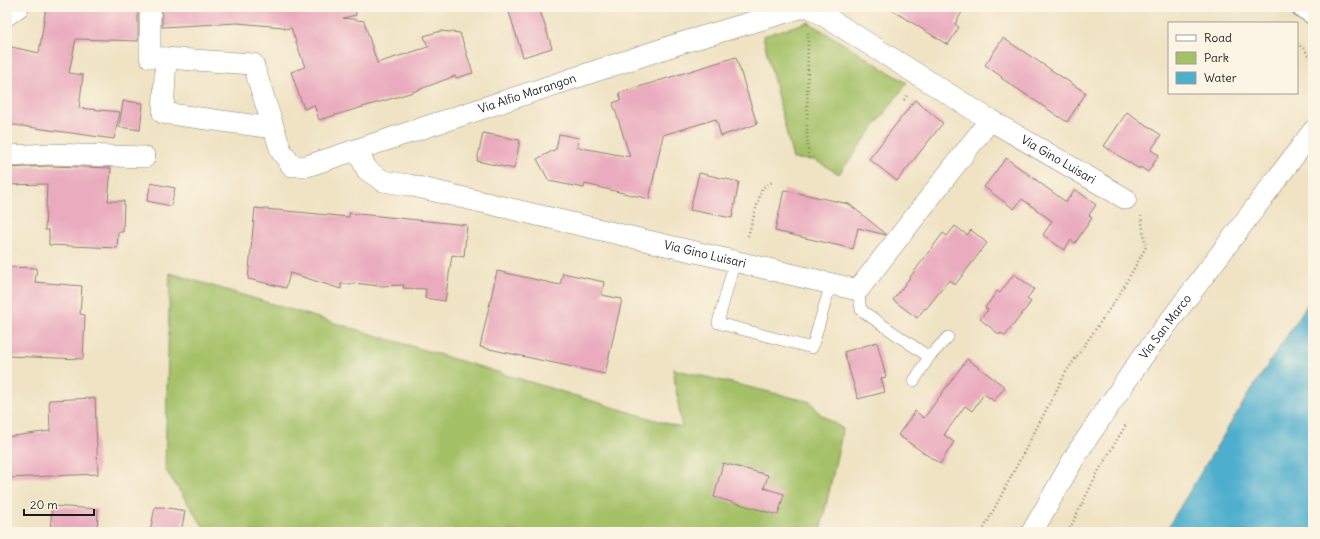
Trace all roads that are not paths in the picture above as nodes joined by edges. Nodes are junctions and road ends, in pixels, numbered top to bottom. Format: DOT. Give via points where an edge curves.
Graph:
graph roads {
  1 [pos="18,7"];
  2 [pos="150,7"];
  3 [pos="1303,7"];
  4 [pos="1313,13"];
  5 [pos="7,14"];
  6 [pos="807,14"];
  7 [pos="166,58"];
  8 [pos="990,120"];
  9 [pos="273,128"];
  10 [pos="1313,131"];
  11 [pos="356,150"];
  12 [pos="7,156"];
  13 [pos="145,157"];
  14 [pos="1126,199"];
  15 [pos="735,260"];
  16 [pos="831,283"];
  17 [pos="858,290"];
  18 [pos="948,337"];
  19 [pos="929,357"];
  20 [pos="914,381"];
  21 [pos="1032,532"];
  1 -- 5 [label="street"];
  2 -- 7 [label="street, Via Alfio Marangon" via="150,57"];
  3 -- 4 [label="main road"];
  6 -- 8 [label="street, Via Gino Luisari"];
  6 -- 11 [label="street, Via Alfio Marangon" via="681,43"];
  7 -- 9 [label="street, Via Alfio Marangon" via="253,64"];
  7 -- 9 [label="street" via="163,113"];
  8 -- 14 [label="street, Via Gino Luisari"];
  8 -- 17 [label="street"];
  9 -- 11 [label="street, Via Alfio Marangon" via="281,151 292,166 307,166"];
  10 -- 21 [label="street, Via San Marco" via="1141,359 1077,453"];
  11 -- 15 [label="street, Via Gino Luisari" via="367,170 383,181"];
  12 -- 13 [label="street" via="49,154"];
  15 -- 16 [label="street, Via Gino Luisari"];
  15 -- 16 [label="lane" via="718,323 812,348"];
  16 -- 17 [label="street, Via Gino Luisari"];
  17 -- 19 [label="lane" via="861,310"];
  18 -- 19 [label="lane"];
  19 -- 20 [label="lane"];
}
